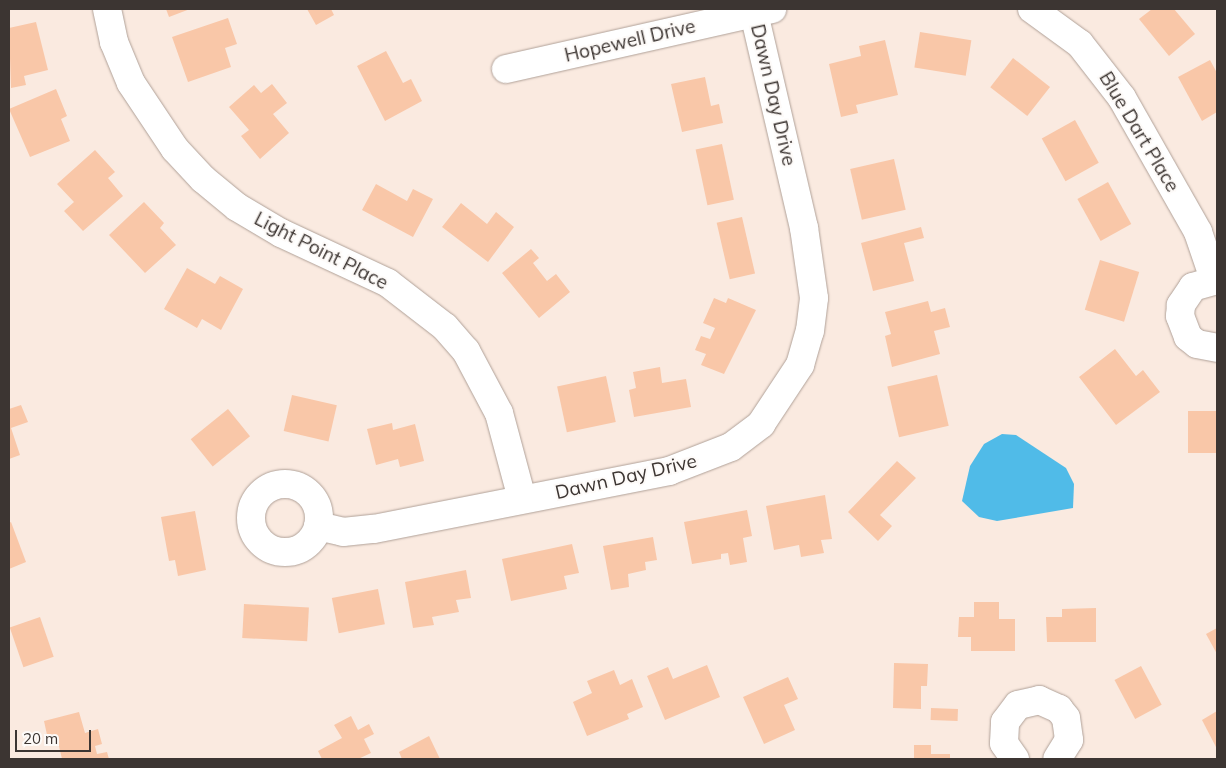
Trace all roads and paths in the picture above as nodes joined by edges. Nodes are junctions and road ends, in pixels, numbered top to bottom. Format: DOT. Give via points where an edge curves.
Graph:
graph roads {
  1 [pos="107,9"];
  2 [pos="1032,9"];
  3 [pos="760,10"];
  4 [pos="506,69"];
  5 [pos="1216,280"];
  6 [pos="1217,348"];
  7 [pos="522,499"];
  8 [pos="318,526"];
  9 [pos="1015,759"];
  10 [pos="1057,759"];
  1 -- 7 [label="street, Light Point Place" via="114,42 131,84 175,149 203,179 237,207 281,233 388,283 423,307 450,333 484,381 499,413"];
  2 -- 5 [label="street, Blue Dart Place" via="1080,44 1122,98 1198,232"];
  3 -- 4 [label="street, Hopewell Drive"];
  3 -- 7 [label="street, Dawn Day Drive" via="811,264 814,298 810,331 800,365 761,424 731,447 669,470"];
  5 -- 6 [label="street, Blue Dart Place" via="1193,287 1183,300 1180,316 1188,337 1197,344"];
  7 -- 8 [label="street, Dawn Day Drive" via="374,529 343,532"];
  9 -- 10 [label="street" via="1004,743 1004,722 1018,705 1039,700 1059,709 1069,728 1069,740"];
}
